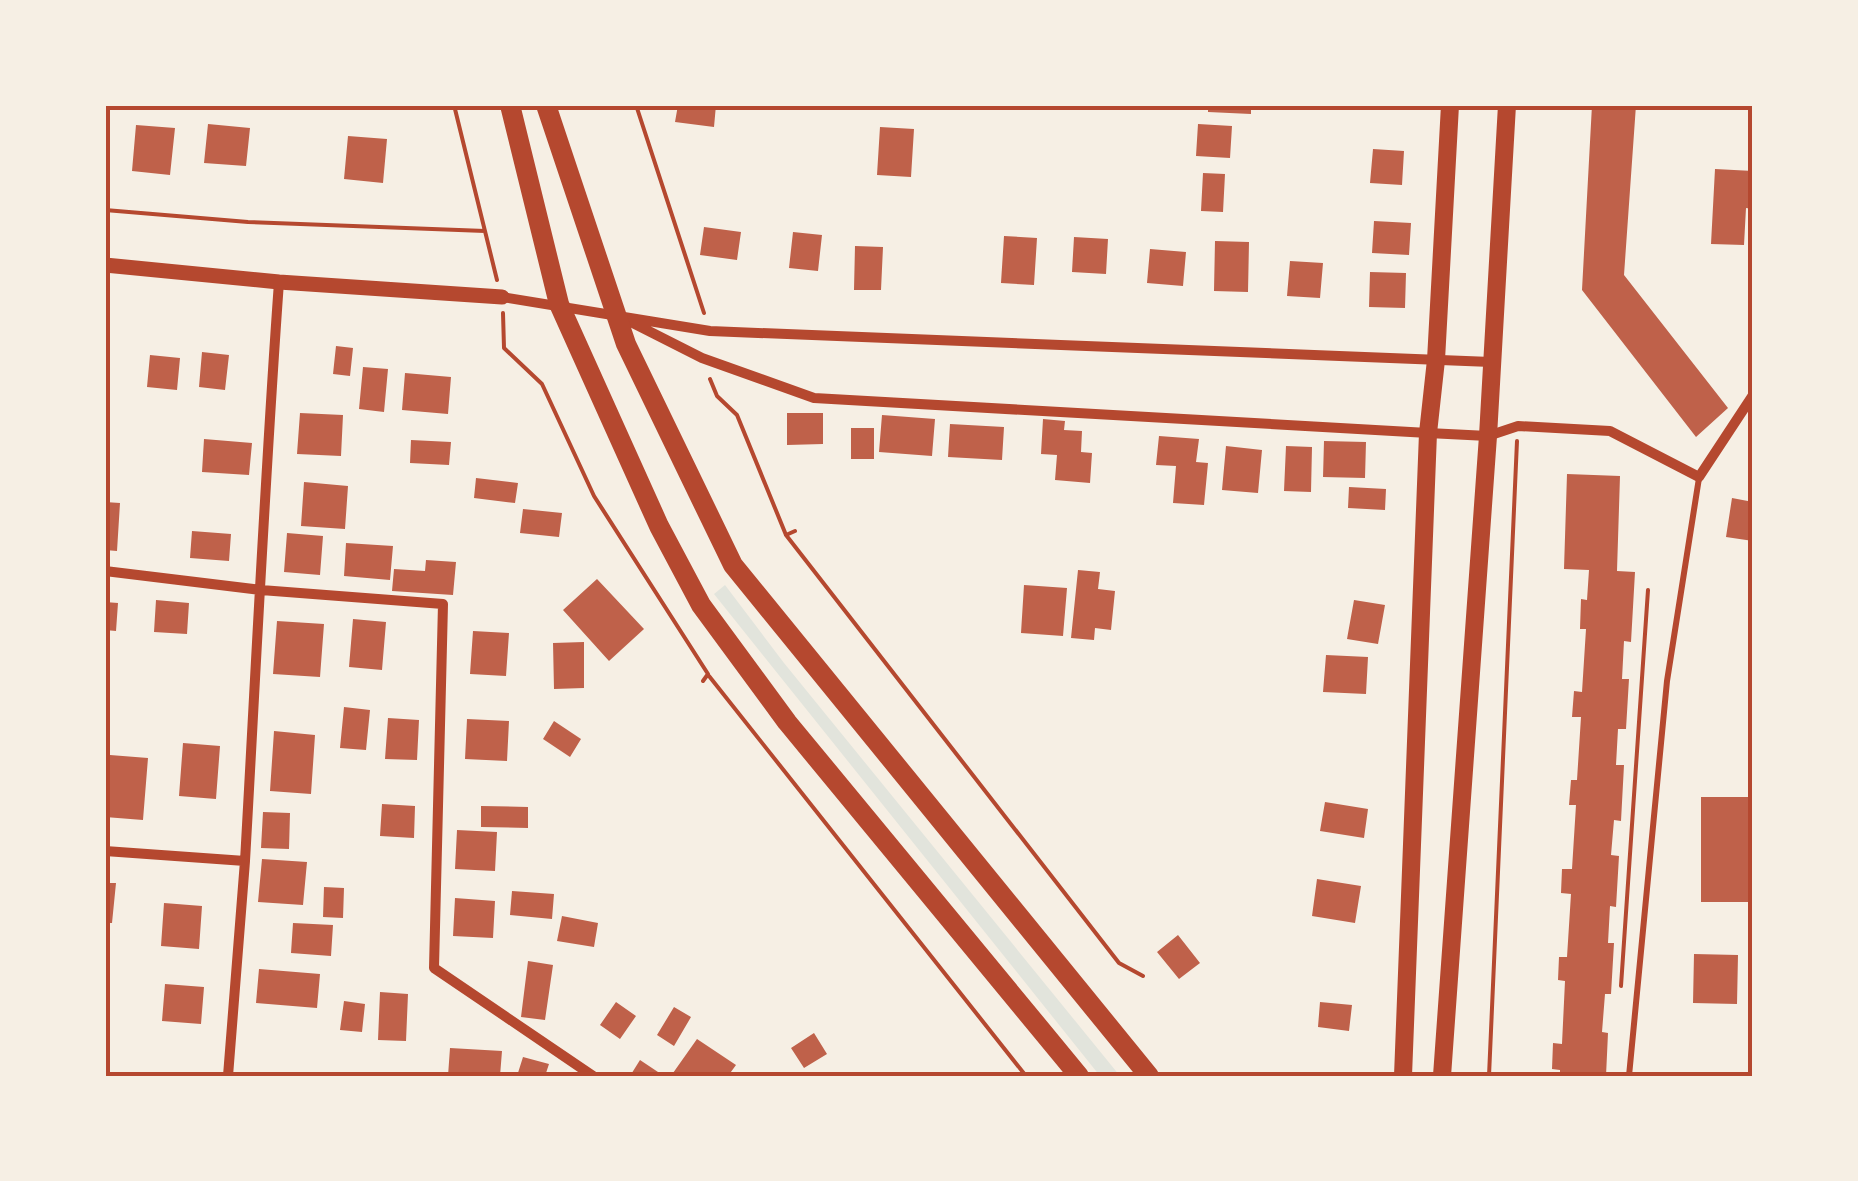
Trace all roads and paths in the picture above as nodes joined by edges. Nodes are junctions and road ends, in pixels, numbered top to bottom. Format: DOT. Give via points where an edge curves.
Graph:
graph roads {
  1 [pos="454,105"];
  2 [pos="510,105"];
  3 [pos="546,105"];
  4 [pos="636,105"];
  5 [pos="1450,105"];
  6 [pos="1506,105"];
  7 [pos="105,210"];
  8 [pos="485,232"];
  9 [pos="105,265"];
  10 [pos="279,282"];
  11 [pos="502,296"];
  12 [pos="559,304"];
  13 [pos="616,315"];
  14 [pos="710,330"];
  15 [pos="702,358"];
  16 [pos="1436,360"];
  17 [pos="1491,362"];
  18 [pos="1753,395"];
  19 [pos="1518,426"];
  20 [pos="1428,434"];
  21 [pos="1488,436"];
  22 [pos="1699,477"];
  23 [pos="795,531"];
  24 [pos="786,535"];
  25 [pos="105,572"];
  26 [pos="261,590"];
  27 [pos="1648,590"];
  28 [pos="708,674"];
  29 [pos="703,682"];
  30 [pos="105,851"];
  31 [pos="245,861"];
  32 [pos="1143,976"];
  33 [pos="1620,999"];
  34 [pos="228,1076"];
  35 [pos="594,1076"];
  36 [pos="1026,1076"];
  37 [pos="1078,1076"];
  38 [pos="1149,1076"];
  39 [pos="1403,1076"];
  40 [pos="1442,1076"];
  41 [pos="1489,1076"];
  42 [pos="1629,1076"];
  1 -- 8 [label="path"];
  2 -- 12 [label="main road"];
  3 -- 13 [label="main road"];
  4 -- 14 [label="path"];
  5 -- 16 [label="main road"];
  6 -- 17 [label="main road"];
  7 -- 8 [label="path"];
  8 -- 11 [label="path"];
  9 -- 10 [label="street"];
  10 -- 11 [label="street"];
  10 -- 26 [label="street"];
  11 -- 12 [label="street"];
  11 -- 28 [label="path" via="504,348 542,384 594,496"];
  12 -- 13 [label="street"];
  12 -- 37 [label="main road" via="701,606 787,722"];
  13 -- 14 [label="street"];
  13 -- 15 [label="street"];
  13 -- 38 [label="main road" via="733,565"];
  14 -- 16 [label="street"];
  15 -- 20 [label="street" via="814,398"];
  15 -- 24 [label="path" via="717,396 737,415"];
  16 -- 17 [label="street"];
  16 -- 20 [label="main road"];
  17 -- 21 [label="main road"];
  18 -- 22 [label="street"];
  19 -- 21 [label="street"];
  19 -- 22 [label="street" via="1610,431"];
  19 -- 41 [label="path"];
  20 -- 21 [label="street"];
  20 -- 39 [label="main road"];
  21 -- 40 [label="main road"];
  22 -- 42 [label="lane" via="1667,680"];
  23 -- 24 [label="path"];
  24 -- 32 [label="path" via="1119,963"];
  25 -- 26 [label="street"];
  26 -- 31 [label="street"];
  26 -- 35 [label="street" via="443,604 434,968"];
  27 -- 33 [label="path"];
  28 -- 29 [label="path"];
  28 -- 36 [label="path"];
  30 -- 31 [label="street"];
  31 -- 34 [label="street"];
}
